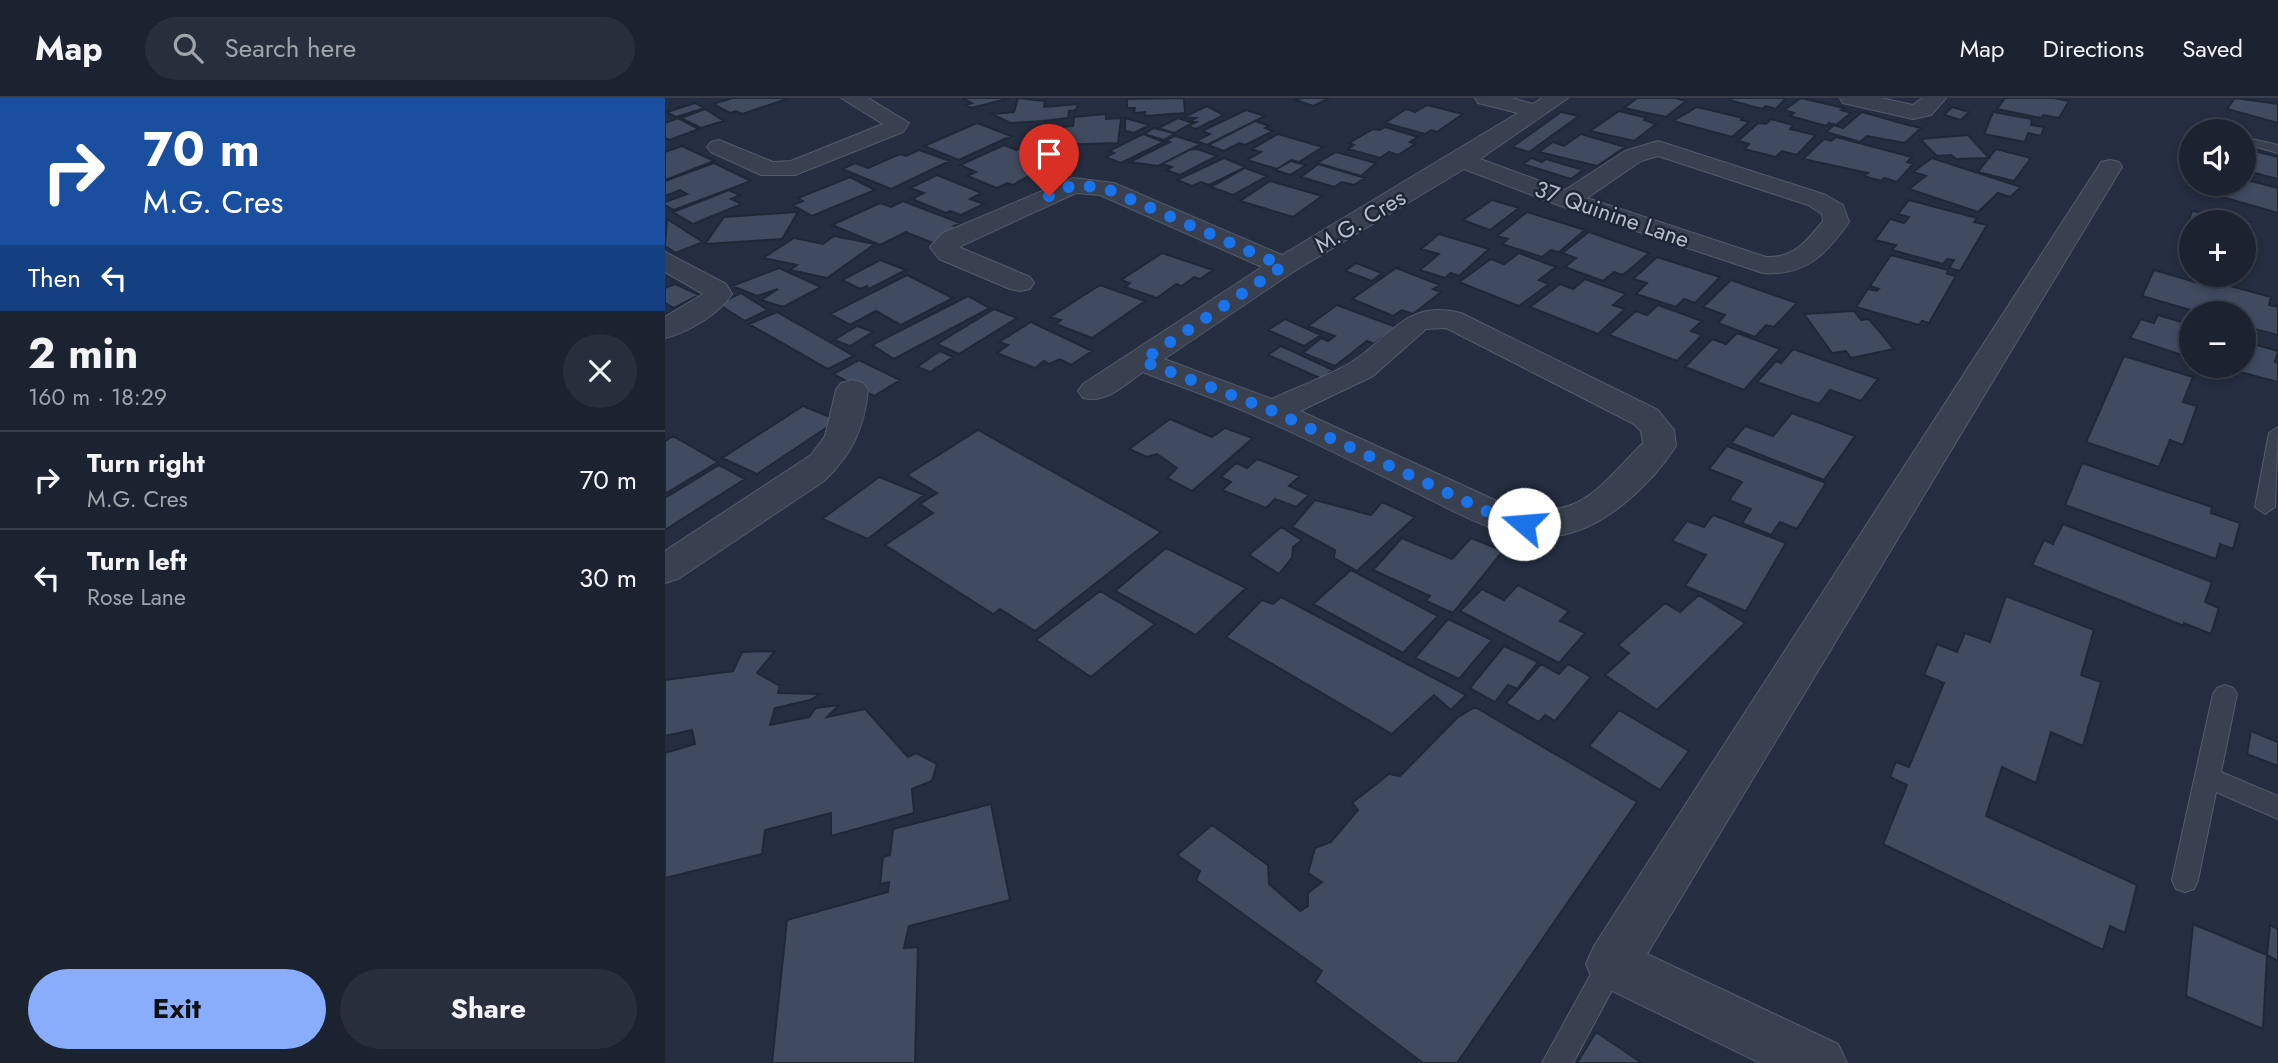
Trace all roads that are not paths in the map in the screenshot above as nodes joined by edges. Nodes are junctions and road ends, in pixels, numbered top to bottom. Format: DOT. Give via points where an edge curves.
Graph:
graph roads {
  1 [pos="852,98"];
  2 [pos="1486,98"];
  3 [pos="1851,98"];
  4 [pos="1935,98"];
  5 [pos="1546,105"];
  6 [pos="2256,143"];
  7 [pos="719,146"];
  8 [pos="2278,149"];
  9 [pos="1462,160"];
  10 [pos="2110,167"];
  11 [pos="1567,200"];
  12 [pos="665,260"];
  13 [pos="1283,266"];
  14 [pos="1020,283"];
  15 [pos="665,329"];
  16 [pos="1142,361"];
  17 [pos="852,390"];
  18 [pos="1094,391"];
  19 [pos="1273,411"];
  20 [pos="2278,433"];
  21 [pos="2276,462"];
  22 [pos="2265,507"];
  23 [pos="665,569"];
  24 [pos="2225,694"];
  25 [pos="2207,777"];
  26 [pos="2278,808"];
  27 [pos="2185,880"];
  28 [pos="1612,964"];
  29 [pos="1557,1063"];
  30 [pos="1819,1063"];
  1 -- 7 [label="street" via="898,122 787,170 770,170"];
  2 -- 5 [label="street"];
  3 -- 4 [label="street" via="1907,112 1923,110"];
  5 -- 9 [label="street, M.G. Cres"];
  6 -- 8 [label="lane"];
  9 -- 11 [label="street, 37 Quinine Lane"];
  9 -- 13 [label="street, M.G. Cres"];
  10 -- 28 [label="street"];
  11 -- 11 [label="street, 37 Quinine Lane" via="1763,265 1785,266 1805,259 1836,222 1834,210 1817,200 1658,148 1641,151"];
  12 -- 15 [label="street" via="718,294"];
  13 -- 14 [label="street" via="1105,188 1073,185 944,247"];
  13 -- 16 [label="street, M.G. Cres"];
  16 -- 18 [label="street, M.G. Cres"];
  16 -- 19 [label="street"];
  17 -- 23 [label="street" via="849,424 829,458"];
  19 -- 19 [label="street" via="1362,369 1416,323 1440,317 1646,417 1661,437 1659,446 1587,517 1545,526 1501,518"];
  20 -- 21 [label="lane"];
  21 -- 22 [label="lane"];
  24 -- 25 [label="lane"];
  25 -- 26 [label="lane"];
  25 -- 27 [label="lane"];
  28 -- 29 [label="lane"];
  28 -- 30 [label="street"];
}
